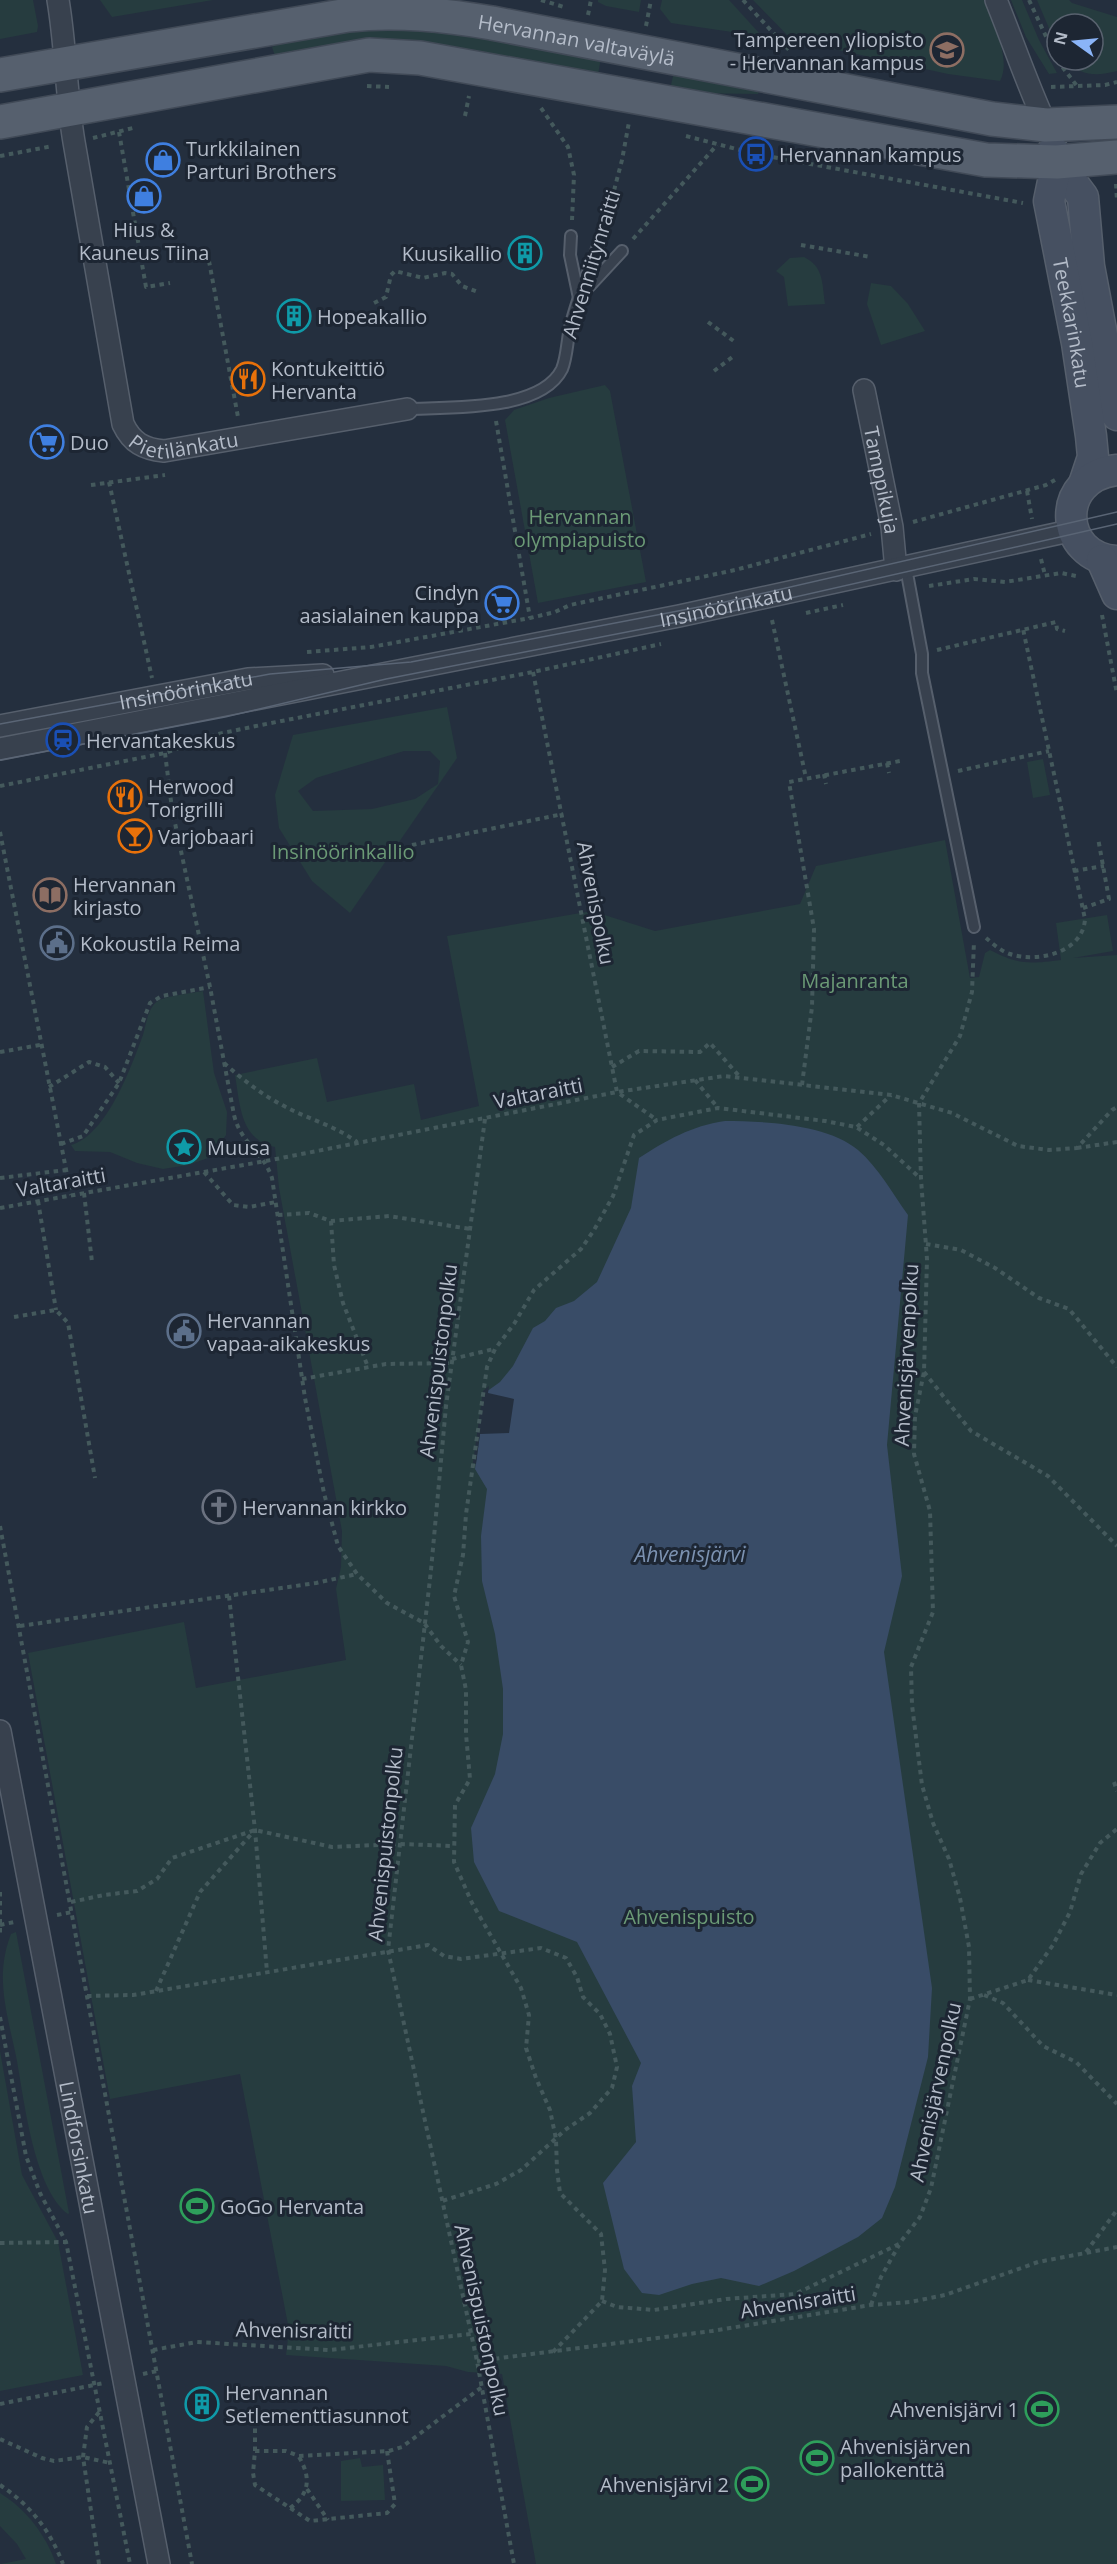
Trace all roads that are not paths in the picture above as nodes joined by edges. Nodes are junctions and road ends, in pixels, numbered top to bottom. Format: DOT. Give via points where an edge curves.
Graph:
graph roads {
  1 [pos="58,0"];
  2 [pos="996,0"];
  3 [pos="67,63"];
  4 [pos="0,75"];
  5 [pos="68,109"];
  6 [pos="0,122"];
  7 [pos="1117,122"];
  8 [pos="1046,125"];
  9 [pos="1117,157"];
  10 [pos="1057,162"];
  11 [pos="571,236"];
  12 [pos="600,241"];
  13 [pos="622,251"];
  14 [pos="579,298"];
  15 [pos="562,369"];
  16 [pos="864,390"];
  17 [pos="407,409"];
  18 [pos="1117,415"];
  19 [pos="1117,470"];
  20 [pos="1085,481"];
  21 [pos="1074,530"];
  22 [pos="1110,560"];
  23 [pos="901,569"];
  24 [pos="1109,602"];
  25 [pos="375,675"];
  26 [pos="0,726"];
  27 [pos="0,749"];
  28 [pos="974,927"];
  29 [pos="0,1731"];
  30 [pos="159,2564"];
  1 -- 3 [label="street, Pietilänkatu"];
  2 -- 8 [label="street"];
  3 -- 4 [label="main road, Hervannan valtaväylä"];
  3 -- 5 [label="street, Pietilänkatu"];
  3 -- 8 [label="main road, Hervannan valtaväylä" via="348,15 442,14 992,119"];
  5 -- 6 [label="main road"];
  5 -- 10 [label="main road" via="369,55 420,58 986,160"];
  5 -- 17 [label="street, Pietilänkatu" via="128,435 142,447 164,451"];
  7 -- 8 [label="main road, Hervannan valtaväylä"];
  8 -- 10 [label="street, Teekkarinkatu"];
  9 -- 10 [label="main road"];
  10 -- 18 [label="street, Teekkarinkatu" via="1083,197 1089,266"];
  10 -- 20 [label="street, Teekkarinkatu" via="1049,201 1091,436 1093,458"];
  11 -- 14 [label="lane" via="570,255"];
  12 -- 14 [label="lane, Ahvenniitynraitti"];
  13 -- 14 [label="lane"];
  14 -- 15 [label="lane, Ahvenniitynraitti"];
  15 -- 17 [label="lane, Pietilänkatu" via="550,385 527,397 493,404"];
  16 -- 23 [label="street, Tamppikuja"];
  19 -- 20 [label="street"];
  20 -- 21 [label="street, Teekkarinkatu" via="1075,496 1071,513"];
  21 -- 22 [label="street" via="1084,548"];
  21 -- 23 [label="street, Insinöörinkatu"];
  22 -- 24 [label="street"];
  23 -- 25 [label="street, Insinöörinkatu"];
  23 -- 28 [label="lane" via="909,590"];
  25 -- 26 [label="street, Insinöörinkatu" via="248,679"];
  25 -- 27 [label="street, Insinöörinkatu"];
  29 -- 30 [label="street, Lindforsinkatu"];
}
